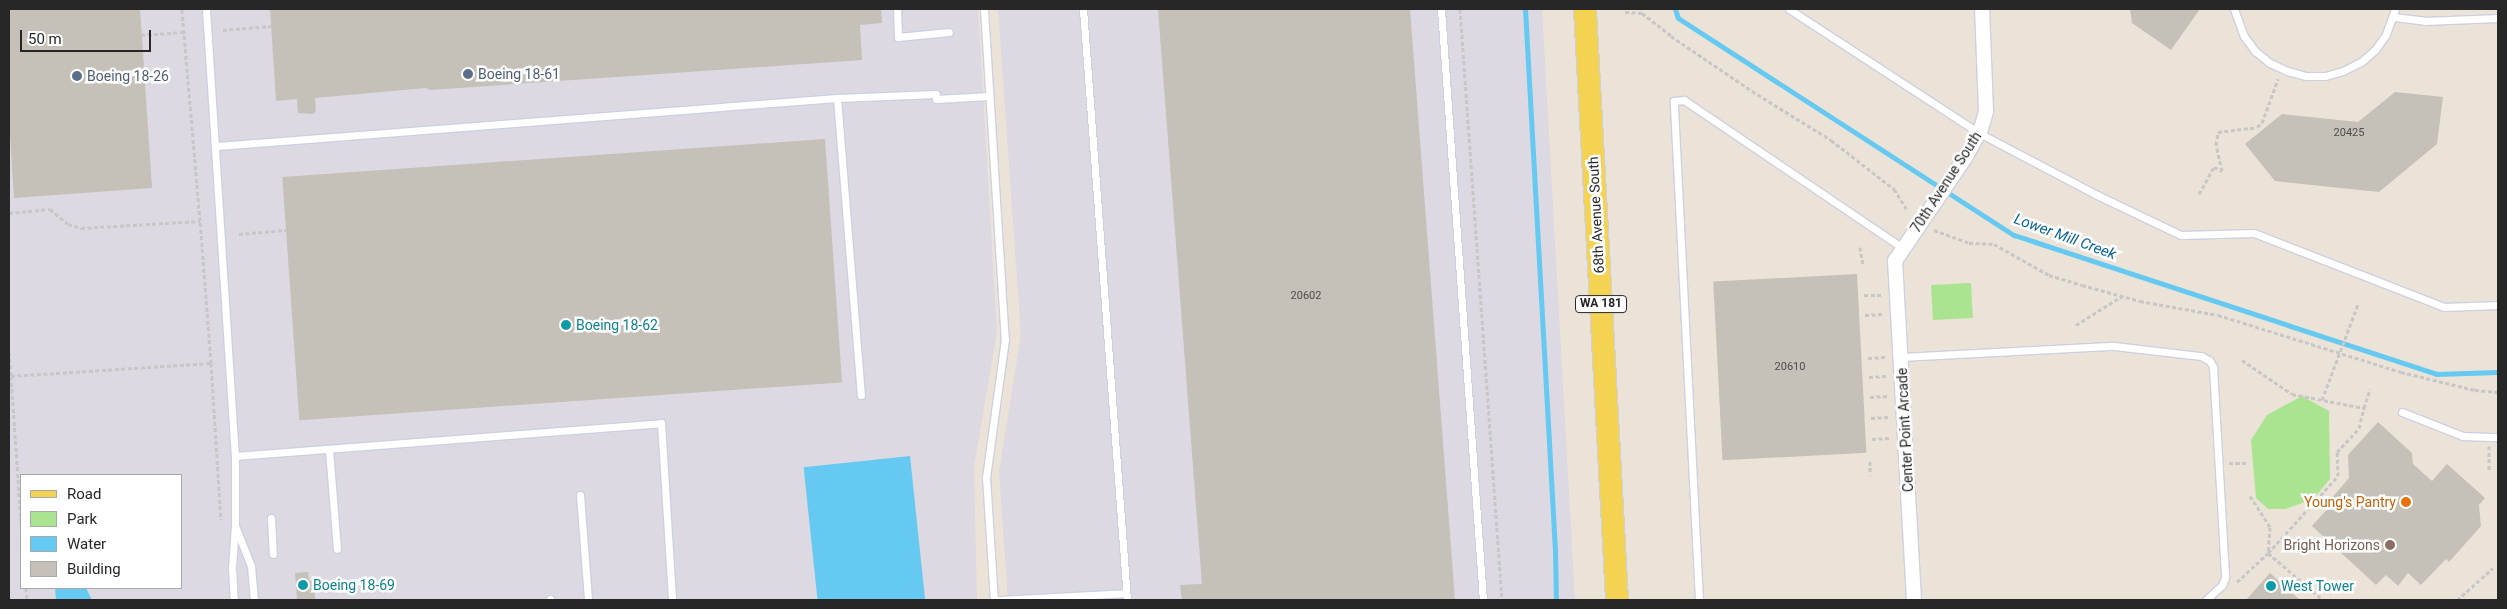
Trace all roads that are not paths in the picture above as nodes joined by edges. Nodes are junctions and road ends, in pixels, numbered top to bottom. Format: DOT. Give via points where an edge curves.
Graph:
graph roads {
  1 [pos="206,9"];
  2 [pos="897,9"];
  3 [pos="984,9"];
  4 [pos="1083,9"];
  5 [pos="1441,9"];
  6 [pos="1585,9"];
  7 [pos="1789,9"];
  8 [pos="1982,9"];
  9 [pos="2234,9"];
  10 [pos="2394,13"];
  11 [pos="2498,18"];
  12 [pos="949,32"];
  13 [pos="988,96"];
  14 [pos="837,98"];
  15 [pos="1979,133"];
  16 [pos="217,146"];
  17 [pos="1903,248"];
  18 [pos="1895,261"];
  19 [pos="2498,305"];
  20 [pos="1901,358"];
  21 [pos="861,395"];
  22 [pos="2402,412"];
  23 [pos="2498,437"];
  24 [pos="330,450"];
  25 [pos="235,456"];
  26 [pos="580,495"];
  27 [pos="271,518"];
  28 [pos="235,525"];
  29 [pos="337,549"];
  30 [pos="273,554"];
  31 [pos="1126,597"];
  32 [pos="1075,598"];
  33 [pos="234,600"];
  34 [pos="254,600"];
  35 [pos="588,600"];
  36 [pos="672,600"];
  37 [pos="996,600"];
  38 [pos="1483,600"];
  39 [pos="1617,600"];
  40 [pos="1699,600"];
  41 [pos="1914,600"];
  42 [pos="2206,600"];
  1 -- 16 [label="lane"];
  2 -- 12 [label="lane" via="898,37"];
  3 -- 13 [label="lane"];
  4 -- 31 [label="lane"];
  5 -- 38 [label="lane"];
  6 -- 39 [label="main road, 68th Avenue South / WA 181"];
  7 -- 15 [label="lane"];
  8 -- 15 [label="street, 70th Avenue South" via="1986,111"];
  9 -- 10 [label="lane" via="2244,36 2255,51 2282,69 2306,76 2325,76 2360,62 2375,50"];
  10 -- 11 [label="lane" via="2425,21"];
  13 -- 14 [label="lane"];
  13 -- 37 [label="lane" via="1005,339 986,478"];
  14 -- 16 [label="lane"];
  14 -- 21 [label="lane"];
  15 -- 17 [label="street, 70th Avenue South"];
  15 -- 19 [label="lane" via="2181,235 2254,233 2444,307"];
  16 -- 25 [label="lane"];
  17 -- 18 [label="street, 70th Avenue South"];
  17 -- 40 [label="lane" via="1684,100 1674,100"];
  18 -- 20 [label="street, Center Point Arcade"];
  20 -- 41 [label="street, Center Point Arcade"];
  20 -- 42 [label="lane" via="2114,346 2201,356 2210,362 2213,367 2225,578"];
  22 -- 23 [label="lane" via="2463,436"];
  24 -- 25 [label="lane"];
  24 -- 29 [label="lane"];
  24 -- 36 [label="lane" via="661,423"];
  25 -- 28 [label="lane"];
  26 -- 35 [label="lane"];
  27 -- 30 [label="lane"];
  28 -- 33 [label="lane"];
  28 -- 34 [label="lane" via="251,566"];
  31 -- 32 [label="lane"];
  32 -- 37 [label="lane"];
}
